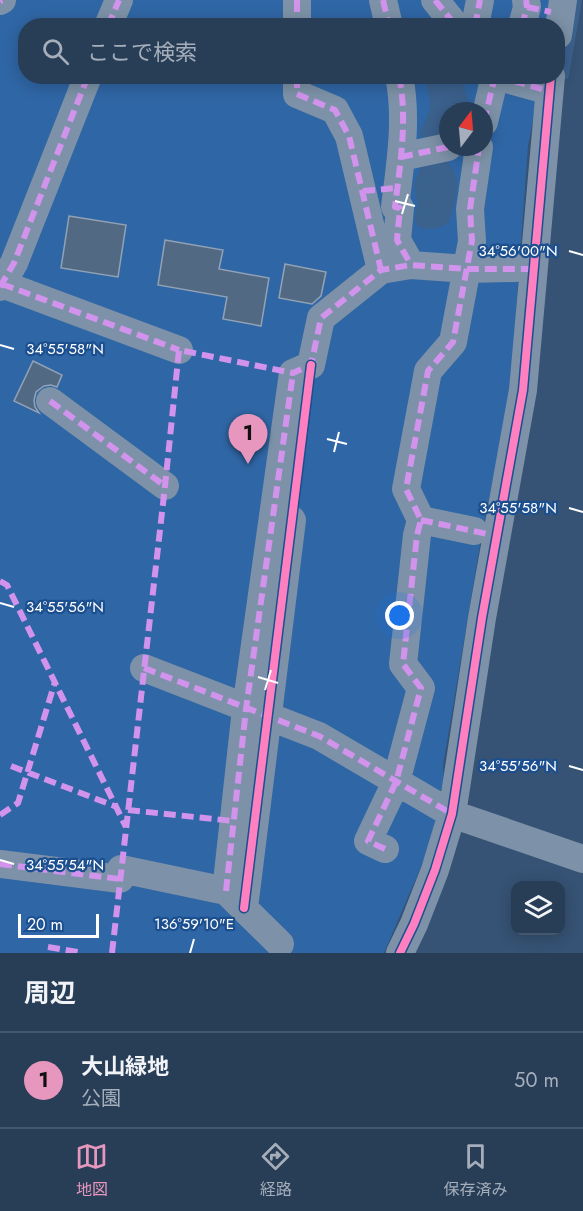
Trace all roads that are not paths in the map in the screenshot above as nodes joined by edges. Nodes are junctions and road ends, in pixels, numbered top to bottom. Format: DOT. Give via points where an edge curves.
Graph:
graph roads {
  1 [pos="118,0"];
  2 [pos="297,0"];
  3 [pos="383,0"];
  4 [pos="435,0"];
  5 [pos="480,0"];
  6 [pos="111,18"];
  7 [pos="297,18"];
  8 [pos="387,18"];
  9 [pos="450,18"];
  10 [pos="477,18"];
  11 [pos="85,84"];
  12 [pos="297,84"];
  13 [pos="400,84"];
  14 [pos="494,84"];
  15 [pos="545,84"];
  16 [pos="489,102"];
  17 [pos="439,149"];
  18 [pos="410,155"];
  19 [pos="478,156"];
  20 [pos="363,191"];
  21 [pos="399,198"];
  22 [pos="411,265"];
  23 [pos="515,268"];
  24 [pos="467,269"];
  25 [pos="381,270"];
  26 [pos="1,286"];
  27 [pos="179,350"];
  28 [pos="50,401"];
  29 [pos="165,486"];
  30 [pos="422,520"];
  31 [pos="474,531"];
  32 [pos="144,668"];
  33 [pos="257,713"];
  34 [pos="396,782"];
  35 [pos="452,814"];
  36 [pos="385,849"];
  37 [pos="583,859"];
  38 [pos="0,860"];
  39 [pos="235,899"];
  40 [pos="280,944"];
  41 [pos="400,953"];
  1 -- 6 [label="street"];
  2 -- 7 [label="street"];
  3 -- 8 [label="street"];
  4 -- 9 [label="street"];
  5 -- 10 [label="street"];
  11 -- 26 [label="street" via="14,263"];
  12 -- 20 [label="street" via="297,94 334,110 349,136"];
  13 -- 18 [label="street"];
  14 -- 16 [label="street"];
  15 -- 35 [label="street" via="524,390 482,618"];
  17 -- 18 [label="street"];
  18 -- 21 [label="street"];
  19 -- 24 [label="street"];
  20 -- 21 [label="street"];
  20 -- 25 [label="street"];
  21 -- 22 [label="street" via="397,240"];
  22 -- 24 [label="street"];
  22 -- 25 [label="street"];
  23 -- 24 [label="street"];
  24 -- 30 [label="street" via="453,342 428,371 406,489"];
  25 -- 33 [label="street" via="321,318 311,365 293,373"];
  26 -- 27 [label="street"];
  28 -- 29 [label="street"];
  30 -- 31 [label="street"];
  30 -- 34 [label="street" via="403,664 421,688"];
  32 -- 33 [label="street"];
  33 -- 34 [label="street" via="319,736"];
  33 -- 39 [label="street"];
  34 -- 35 [label="street"];
  34 -- 36 [label="street" via="368,841"];
  35 -- 37 [label="street"];
  35 -- 41 [label="street" via="435,870"];
  38 -- 39 [label="street" via="121,874"];
  39 -- 40 [label="street"];
}
